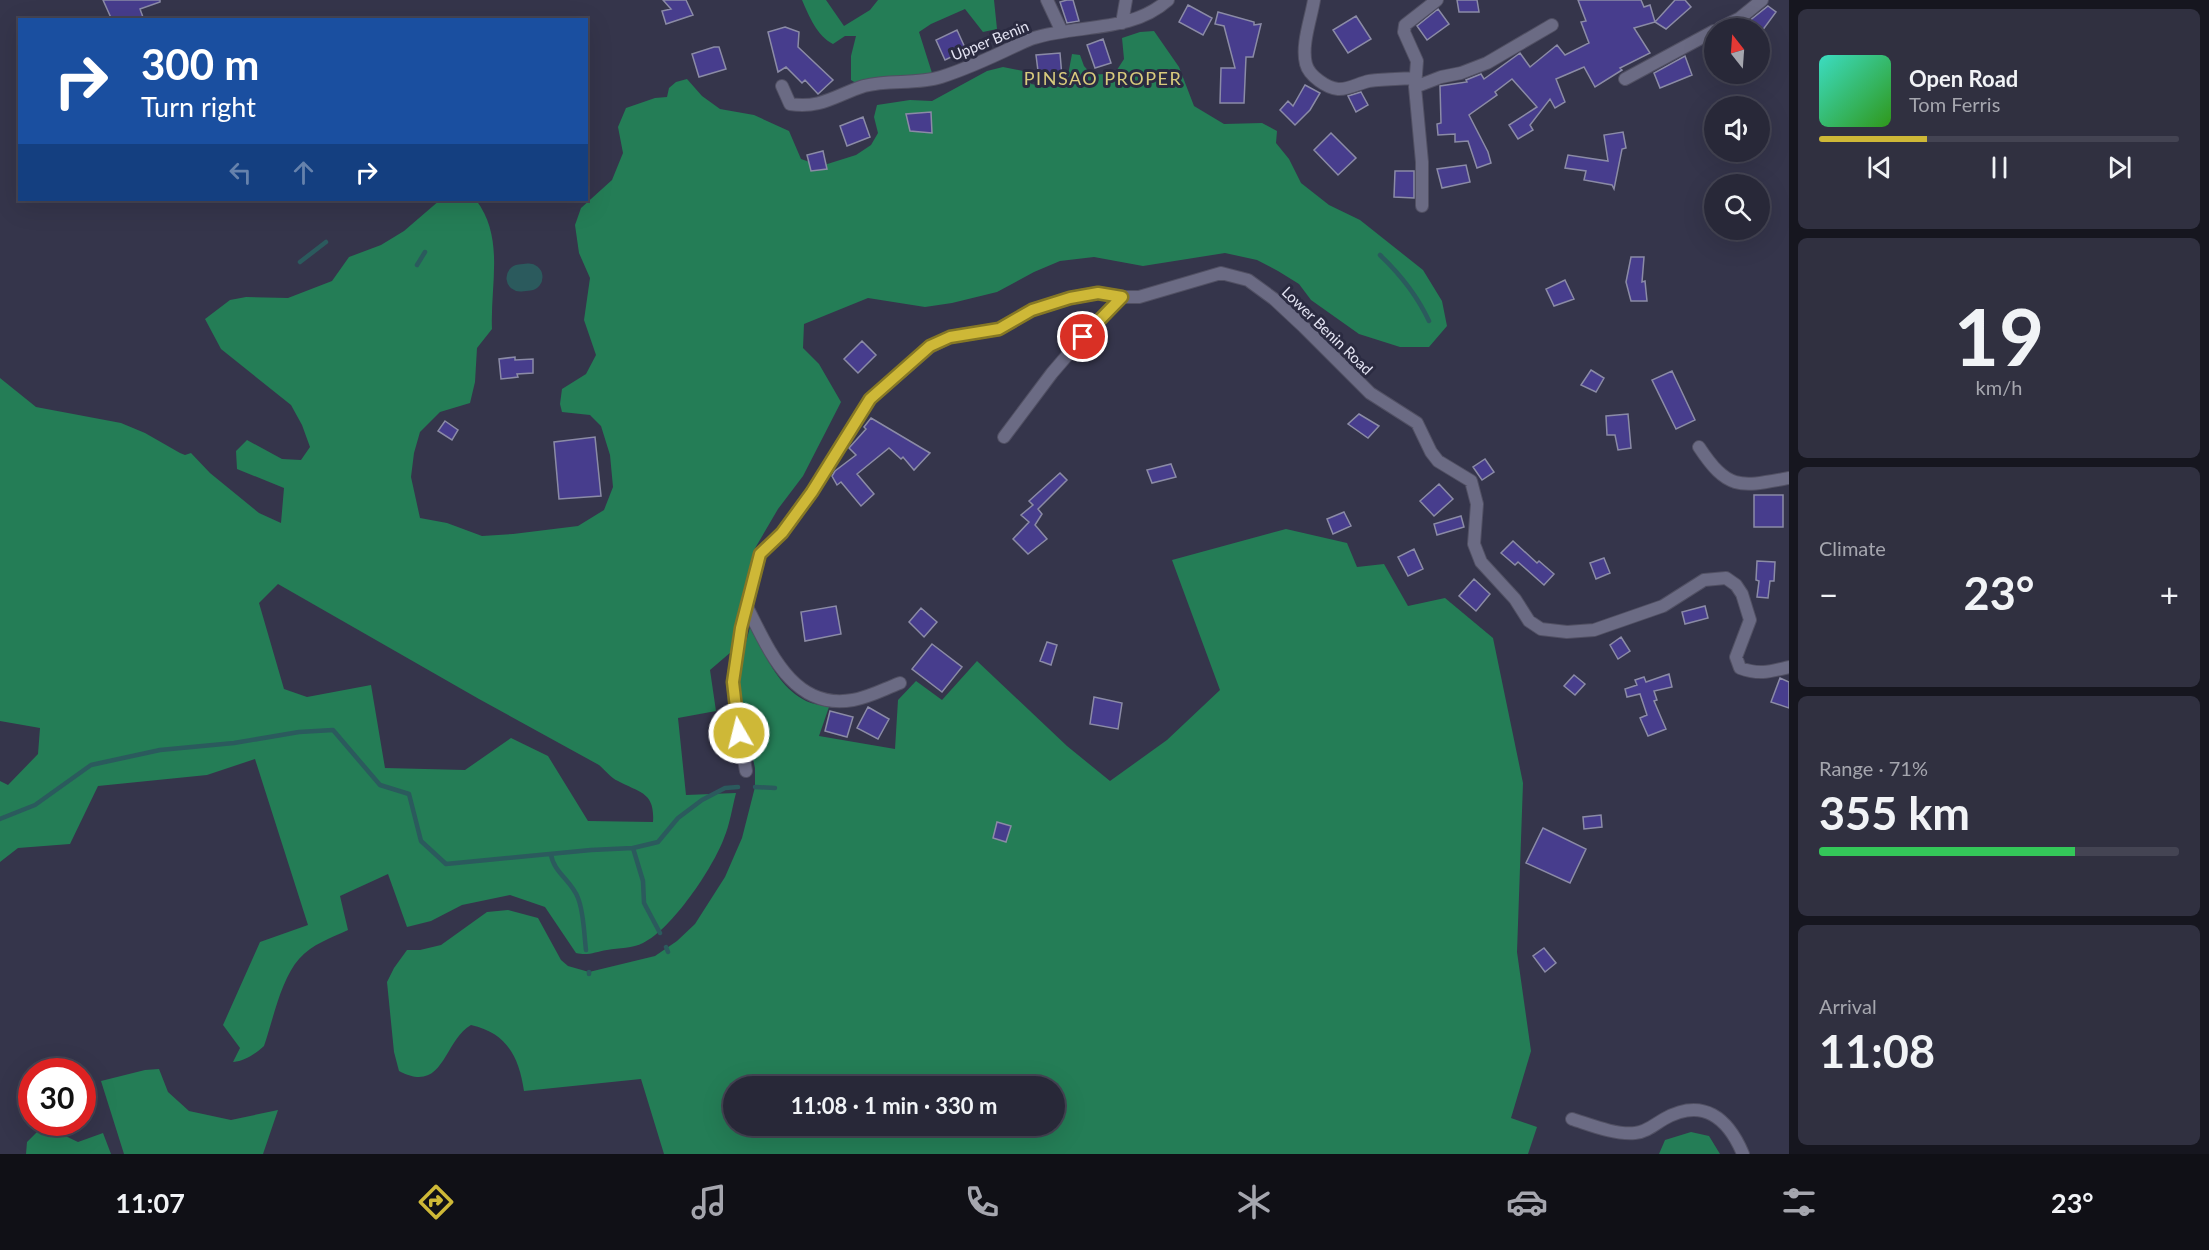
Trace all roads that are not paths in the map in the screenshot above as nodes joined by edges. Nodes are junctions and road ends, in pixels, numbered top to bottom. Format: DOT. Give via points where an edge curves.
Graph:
graph roads {
  1 [pos="1047,0"];
  2 [pos="1126,0"];
  3 [pos="1168,0"];
  4 [pos="1314,0"];
  5 [pos="1437,0"];
  6 [pos="1762,0"];
  7 [pos="1740,18"];
  8 [pos="1122,23"];
  9 [pos="1552,25"];
  10 [pos="1062,32"];
  11 [pos="1704,36"];
  12 [pos="1625,79"];
  13 [pos="1415,82"];
  14 [pos="782,86"];
  15 [pos="1422,206"];
  16 [pos="1122,297"];
  17 [pos="1004,437"];
  18 [pos="1699,447"];
  19 [pos="1789,478"];
  20 [pos="747,607"];
  21 [pos="1789,667"];
  22 [pos="900,682"];
  23 [pos="746,771"];
  24 [pos="1572,1119"];
  25 [pos="1743,1154"];
  1 -- 10 [label="street"];
  2 -- 8 [label="street"];
  3 -- 8 [label="street, Upper Benin" via="1155,12"];
  4 -- 13 [label="street" via="1306,64 1317,78 1340,89 1383,79"];
  5 -- 13 [label="street" via="1405,25 1404,32 1417,61"];
  6 -- 7 [label="street"];
  8 -- 10 [label="street, Upper Benin"];
  9 -- 13 [label="street" via="1487,63 1461,73"];
  10 -- 14 [label="street, Upper Benin" via="1032,38 941,77 866,86 823,104 790,104"];
  11 -- 12 [label="street"];
  13 -- 15 [label="street"];
  16 -- 17 [label="street" via="1083,337"];
  16 -- 20 [label="street, Lower Benin Road" via="1098,293 1070,298 1032,310 999,329 950,337 930,346 870,399 812,492 782,533 760,554"];
  16 -- 21 [label="street, Lower Benin Road" via="1139,297 1221,273 1248,280 1274,299 1370,393 1417,423 1438,461 1471,481 1477,504 1473,544 1481,562 1515,599 1529,621 1541,629 1594,630 1662,606 1704,580 1726,578 1742,594 1750,620 1736,657 1740,668 1766,673"];
  18 -- 19 [label="street" via="1713,469 1725,479 1768,483"];
  20 -- 22 [label="street" via="773,659 810,695 834,702 852,700 882,692"];
  20 -- 23 [label="street, Lower Benin Road" via="733,682"];
  24 -- 25 [label="street" via="1635,1133 1681,1112 1695,1110 1720,1118 1735,1135"];
}
